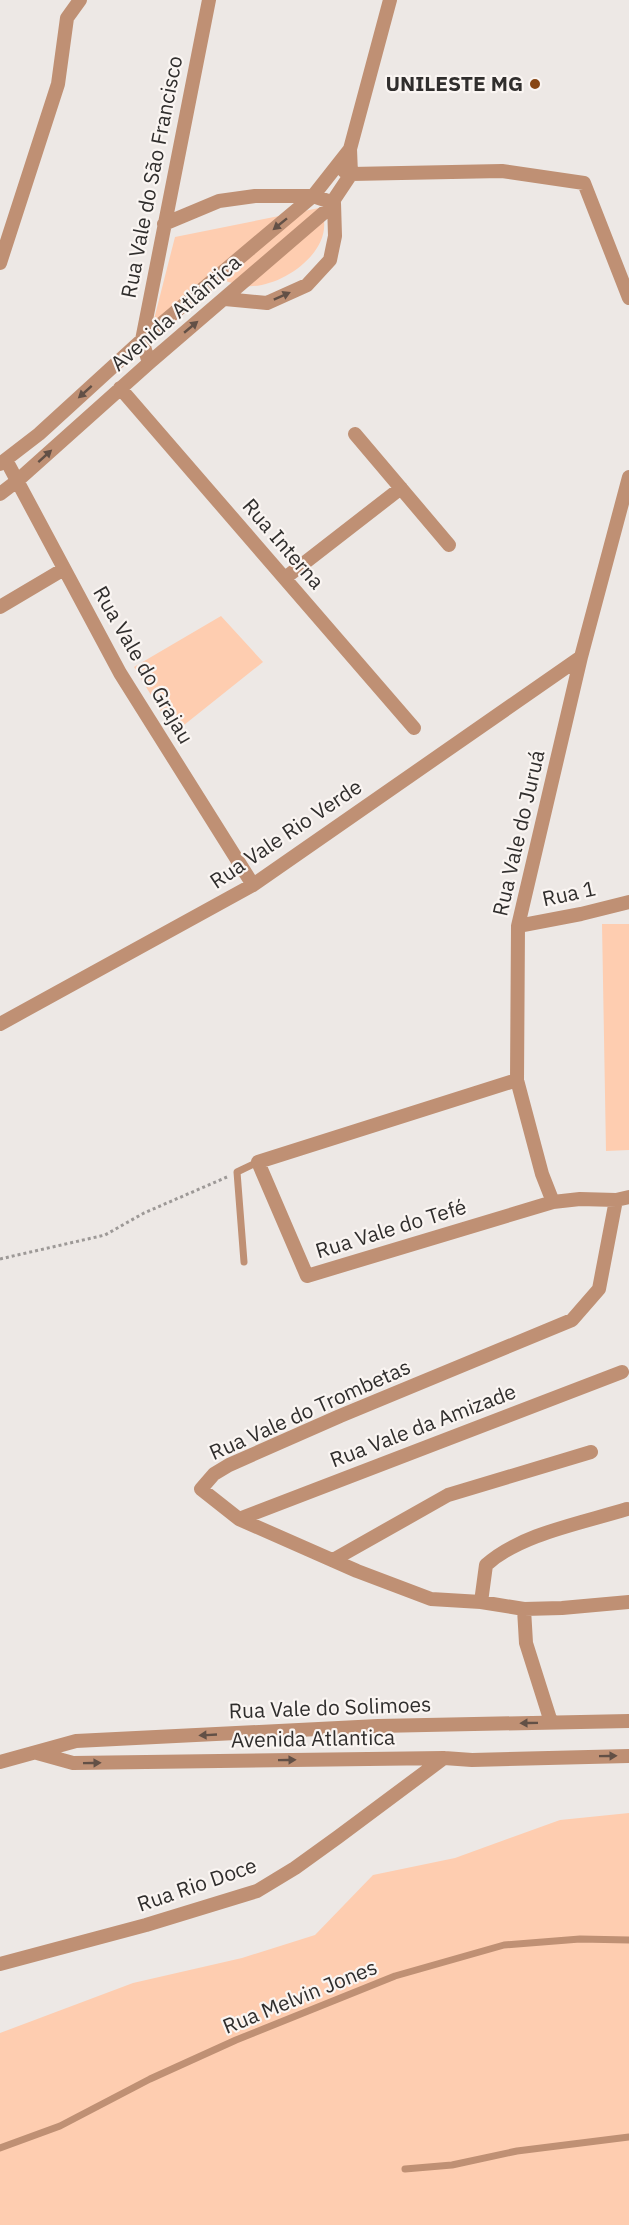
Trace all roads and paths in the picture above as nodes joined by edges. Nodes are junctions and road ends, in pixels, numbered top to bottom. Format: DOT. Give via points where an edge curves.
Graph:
graph roads {
  1 [pos="80,0"];
  2 [pos="209,0"];
  3 [pos="390,0"];
  4 [pos="350,149"];
  5 [pos="337,168"];
  6 [pos="351,174"];
  7 [pos="313,196"];
  8 [pos="334,203"];
  9 [pos="164,224"];
  10 [pos="0,263"];
  11 [pos="629,298"];
  12 [pos="225,299"];
  13 [pos="142,340"];
  14 [pos="149,363"];
  15 [pos="120,388"];
  16 [pos="355,434"];
  17 [pos="3,462"];
  18 [pos="629,477"];
  19 [pos="17,481"];
  20 [pos="401,488"];
  21 [pos="0,494"];
  22 [pos="623,521"];
  23 [pos="449,544"];
  24 [pos="64,569"];
  25 [pos="285,578"];
  26 [pos="0,607"];
  27 [pos="581,657"];
  28 [pos="414,728"];
  29 [pos="253,885"];
  30 [pos="629,902"];
  31 [pos="518,926"];
  32 [pos="0,1024"];
  33 [pos="517,1080"];
  34 [pos="258,1162"];
  35 [pos="237,1172"];
  36 [pos="622,1198"];
  37 [pos="553,1202"];
  38 [pos="0,1259"];
  39 [pos="244,1262"];
  40 [pos="622,1372"];
  41 [pos="591,1452"];
  42 [pos="627,1509"];
  43 [pos="239,1519"];
  44 [pos="333,1560"];
  45 [pos="481,1602"];
  46 [pos="629,1602"];
  47 [pos="524,1609"];
  48 [pos="629,1721"];
  49 [pos="551,1722"];
  50 [pos="35,1753"];
  51 [pos="629,1756"];
  52 [pos="444,1758"];
  53 [pos="0,1762"];
  54 [pos="629,1940"];
  55 [pos="0,1964"];
  56 [pos="629,2137"];
  57 [pos="0,2148"];
  58 [pos="405,2169"];
  1 -- 10 [label="street" via="67,18 58,84"];
  2 -- 9 [label="street, Rua Vale do São Francisco"];
  3 -- 4 [label="street, Avenida Atlântica"];
  4 -- 5 [label="street, Avenida Atlântica"];
  4 -- 6 [label="street, Avenida Atlântica"];
  5 -- 6 [label="street"];
  5 -- 7 [label="street, Avenida Atlântica"];
  6 -- 8 [label="street, Avenida Atlântica"];
  6 -- 11 [label="street" via="502,171 584,183"];
  7 -- 8 [label="street"];
  7 -- 9 [label="street" via="255,196 219,201"];
  7 -- 13 [label="street, Avenida Atlântica, one-way"];
  8 -- 12 [label="street, Avenida Atlântica"];
  12 -- 8 [label="street, one-way" via="267,303 307,285 330,260 335,236"];
  9 -- 13 [label="street, Rua Vale do São Francisco"];
  14 -- 12 [label="street, Avenida Atlântica, one-way"];
  13 -- 14 [label="street, Rua Vale do São Francisco"];
  13 -- 17 [label="street, Avenida Atlântica, one-way"];
  14 -- 15 [label="street, Avenida Atlântica"];
  19 -- 15 [label="street, Avenida Atlântica, one-way"];
  15 -- 25 [label="street, Rua Interna"];
  16 -- 20 [label="street"];
  17 -- 19 [label="street, Rua Vale do Grajau"];
  18 -- 22 [label="street, Rua Vale do Juruá"];
  19 -- 21 [label="street, Avenida Atlântica"];
  19 -- 24 [label="street, Rua Vale do Grajau"];
  20 -- 23 [label="street"];
  20 -- 25 [label="street"];
  22 -- 27 [label="street, Rua Vale do Juruá"];
  24 -- 26 [label="street"];
  24 -- 29 [label="street, Rua Vale do Grajau" via="120,673"];
  25 -- 28 [label="street, Rua Interna"];
  27 -- 29 [label="street, Rua Vale Rio Verde"];
  27 -- 31 [label="street, Rua Vale do Juruá"];
  29 -- 32 [label="street, Rua Vale Rio Verde"];
  30 -- 31 [label="street, Rua 1"];
  31 -- 33 [label="street, Rua Vale do Juruá"];
  33 -- 34 [label="street"];
  33 -- 37 [label="street, Rua Vale do Juruá"];
  34 -- 35 [label="lane"];
  34 -- 37 [label="street, Rua Vale do Tefé" via="307,1276"];
  35 -- 38 [label="path" via="144,1213 105,1235"];
  35 -- 39 [label="lane"];
  36 -- 37 [label="street, Rua Vale do Tefé"];
  36 -- 43 [label="street, Rua Vale do Trombetas" via="599,1290 572,1320 229,1465 201,1489"];
  40 -- 43 [label="street, Rua Vale da Amizade"];
  41 -- 44 [label="street" via="448,1495"];
  42 -- 45 [label="street" via="517,1543 497,1554 486,1565"];
  43 -- 44 [label="street, Rua Vale do Trombetas"];
  44 -- 45 [label="street, Rua Vale do Trombetas" via="431,1599"];
  45 -- 47 [label="street, Rua Vale do Trombetas"];
  46 -- 47 [label="street, Rua Vale do Trombetas"];
  47 -- 49 [label="street" via="526,1643"];
  48 -- 49 [label="street, Rua Vale do Solimoes"];
  49 -- 50 [label="street, Rua Vale do Solimoes, one-way" via="76,1741"];
  50 -- 52 [label="street, Avenida Atlantica, one-way" via="73,1763"];
  50 -- 53 [label="street, Avenida Atlantica"];
  52 -- 51 [label="street, Avenida Atlantica, one-way"];
  52 -- 55 [label="street, Rua Rio Doce" via="257,1891"];
  54 -- 57 [label="lane, Rua Melvin Jones" via="504,1945 395,1976 236,2040 60,2126"];
  56 -- 58 [label="lane"];
}
